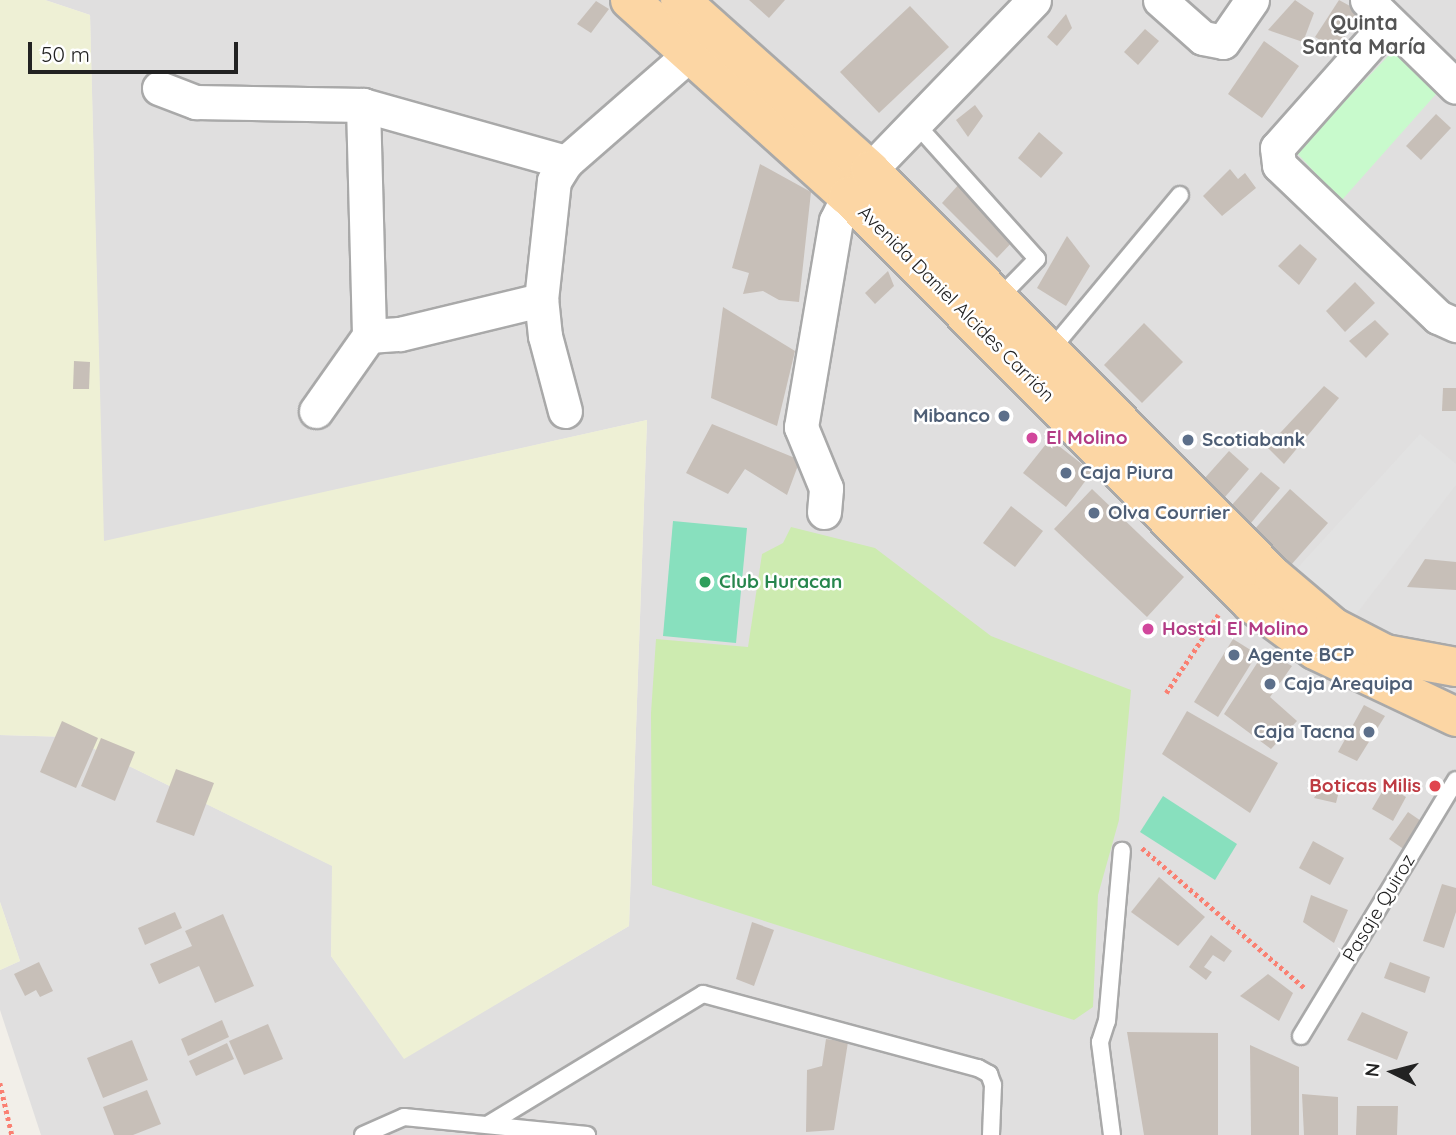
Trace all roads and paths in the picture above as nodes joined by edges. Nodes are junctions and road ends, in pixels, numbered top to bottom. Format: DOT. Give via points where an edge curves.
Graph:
graph roads {
  1 [pos="630,0"];
  2 [pos="680,0"];
  3 [pos="1034,0"];
  4 [pos="1160,0"];
  5 [pos="1252,0"];
  6 [pos="1378,11"];
  7 [pos="692,52"];
  8 [pos="1456,87"];
  9 [pos="159,88"];
  10 [pos="363,105"];
  11 [pos="916,124"];
  12 [pos="566,162"];
  13 [pos="859,183"];
  14 [pos="1180,195"];
  15 [pos="541,300"];
  16 [pos="997,300"];
  17 [pos="1456,325"];
  18 [pos="369,337"];
  19 [pos="1049,352"];
  20 [pos="316,411"];
  21 [pos="565,411"];
  22 [pos="824,512"];
  23 [pos="1243,595"];
  24 [pos="1456,667"];
  25 [pos="1166,693"];
  26 [pos="1456,717"];
  27 [pos="1456,780"];
  28 [pos="1122,851"];
  29 [pos="1321,1002"];
  30 [pos="1301,1036"];
  31 [pos="0,1083"];
  32 [pos="489,1124"];
  33 [pos="12,1135"];
  34 [pos="363,1135"];
  35 [pos="587,1135"];
  36 [pos="991,1135"];
  37 [pos="1112,1135"];
  1 -- 7 [label="main road, Avenida Daniel Alcides Carrión"];
  2 -- 13 [label="main road, Avenida Daniel Alcides Carrión"];
  3 -- 11 [label="street"];
  4 -- 5 [label="street" via="1203,38 1223,43"];
  6 -- 8 [label="street"];
  6 -- 17 [label="street" via="1277,148 1279,165 1438,317"];
  7 -- 12 [label="street"];
  7 -- 13 [label="main road, Avenida Daniel Alcides Carrión"];
  9 -- 10 [label="street" via="196,102"];
  10 -- 12 [label="street"];
  10 -- 18 [label="street"];
  11 -- 13 [label="street"];
  11 -- 16 [label="lane" via="1037,259"];
  12 -- 15 [label="street" via="554,181"];
  13 -- 16 [label="main road, Avenida Daniel Alcides Carrión"];
  13 -- 22 [label="street" via="836,221 801,427 826,488"];
  13 -- 23 [label="main road, Avenida Daniel Alcides Carrión"];
  14 -- 19 [label="lane"];
  15 -- 18 [label="street" via="400,334"];
  15 -- 21 [label="street" via="545,336"];
  16 -- 19 [label="main road, Avenida Daniel Alcides Carrión"];
  18 -- 20 [label="street"];
  19 -- 24 [label="main road, Avenida Daniel Alcides Carrión" via="1274,577 1333,627 1385,654"];
  23 -- 25 [label="path" via="1225,605"];
  23 -- 26 [label="main road, Avenida Daniel Alcides Carrión" via="1315,650"];
  27 -- 29 [label="lane, Pasaje Quiroz"];
  28 -- 29 [label="path" via="1144,848"];
  28 -- 37 [label="lane" via="1107,1021 1100,1042"];
  29 -- 30 [label="lane, Pasaje Quiroz"];
  31 -- 33 [label="path"];
  32 -- 34 [label="lane" via="404,1117"];
  32 -- 35 [label="lane"];
  32 -- 36 [label="lane" via="703,994 978,1068 989,1074 993,1085"];
}
